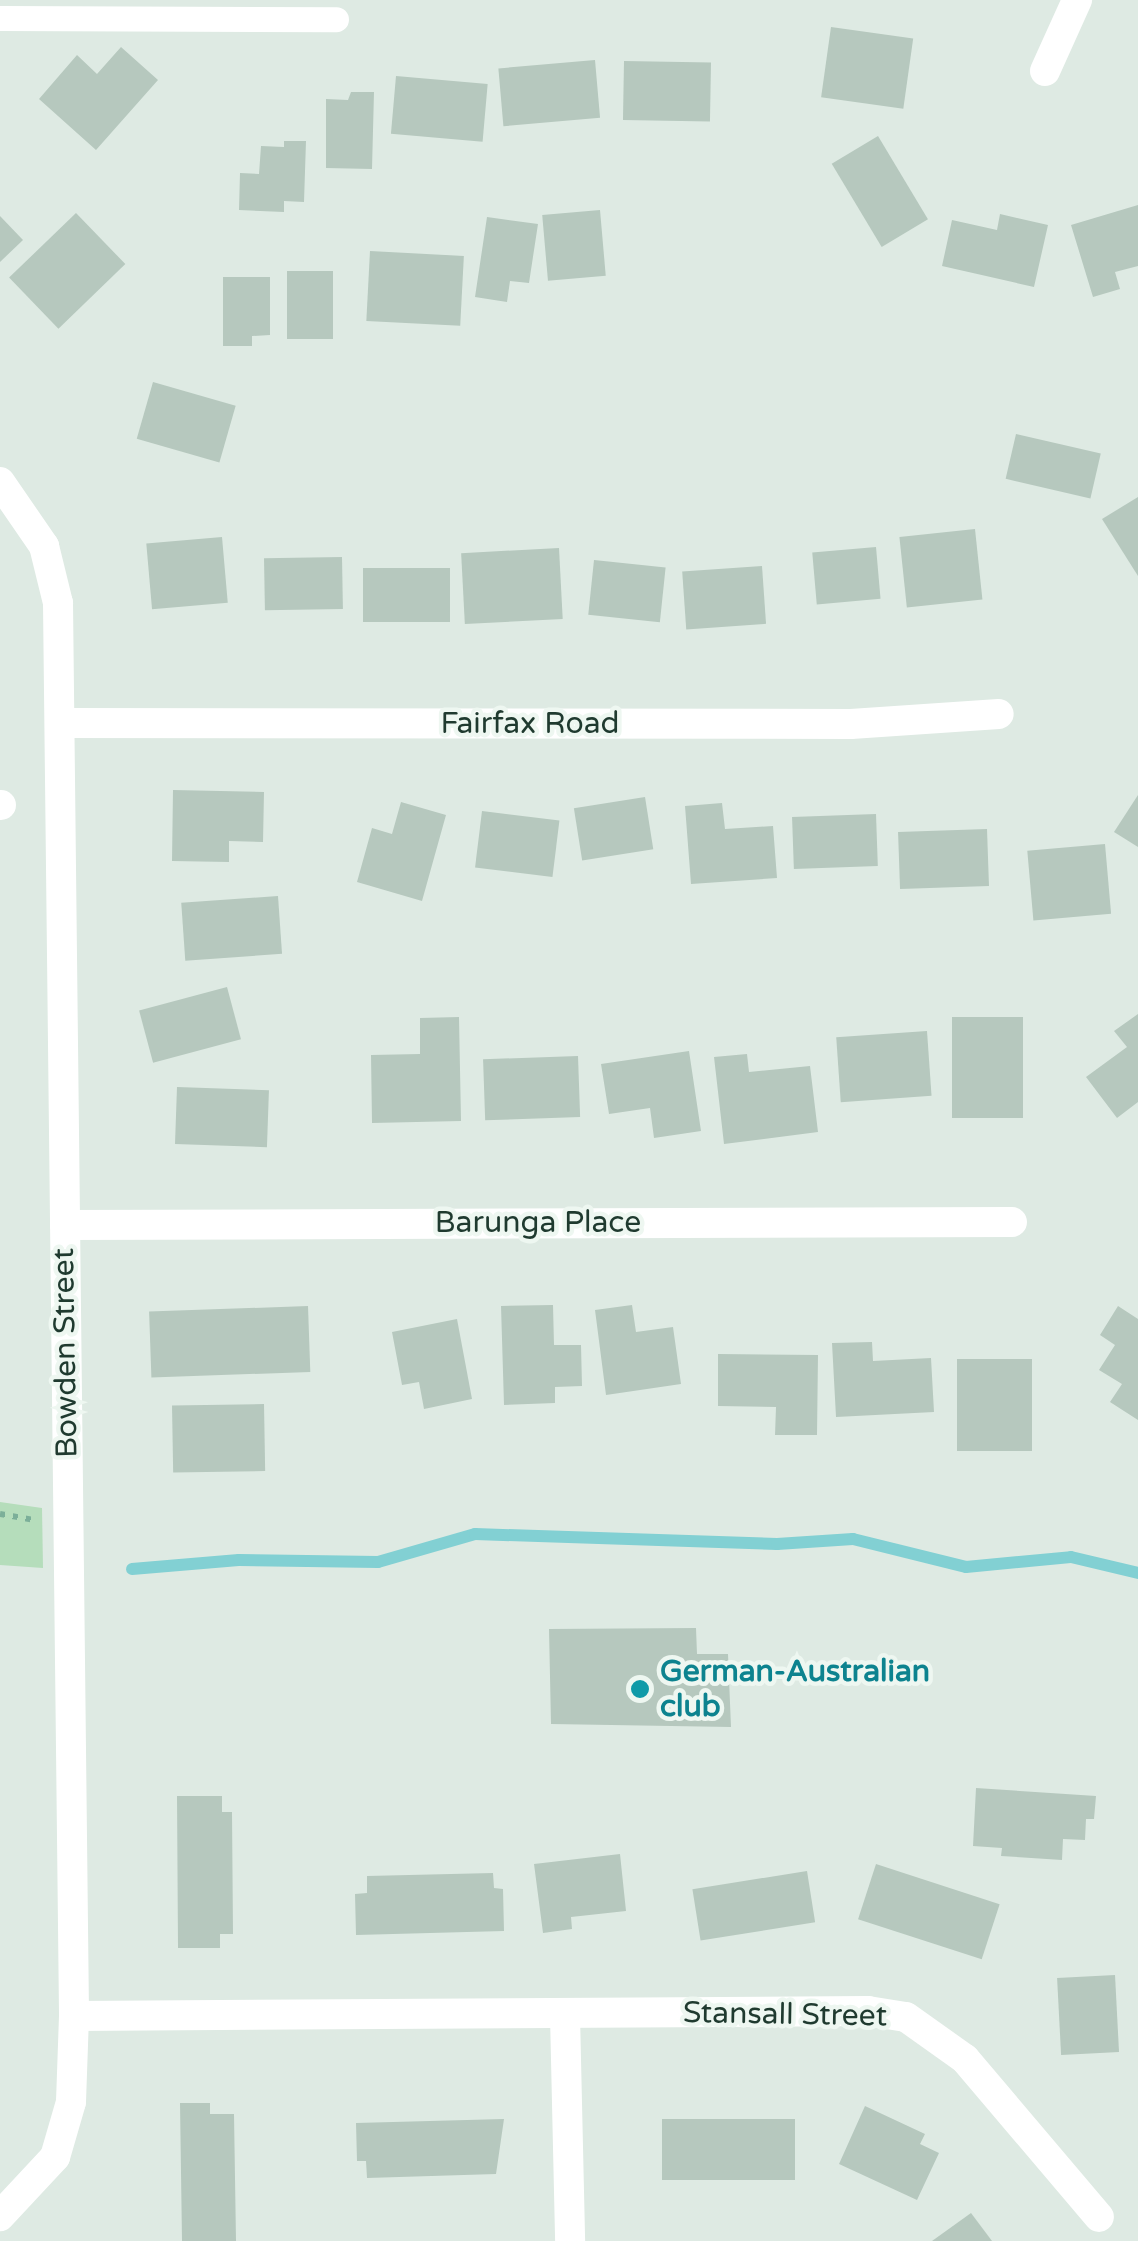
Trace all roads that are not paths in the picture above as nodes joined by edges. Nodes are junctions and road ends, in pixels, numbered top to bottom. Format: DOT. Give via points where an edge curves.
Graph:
graph roads {
  1 [pos="1077,0"];
  2 [pos="0,18"];
  3 [pos="336,19"];
  4 [pos="1045,70"];
  5 [pos="0,482"];
  6 [pos="999,714"];
  7 [pos="60,723"];
  8 [pos="1012,1222"];
  9 [pos="64,1224"];
  10 [pos="566,2015"];
  11 [pos="74,2016"];
  12 [pos="0,2216"];
  13 [pos="1099,2216"];
  14 [pos="570,2241"];
  1 -- 4 [label="street"];
  2 -- 3 [label="lane"];
  5 -- 7 [label="street, Bowden Street" via="30,518 53,572"];
  6 -- 7 [label="street, Fairfax Road" via="852,724"];
  7 -- 9 [label="street, Bowden Street"];
  8 -- 9 [label="street, Barunga Place"];
  9 -- 11 [label="street, Bowden Street"];
  10 -- 11 [label="street, Stansall Street"];
  10 -- 13 [label="street, Stansall Street" via="868,2011 906,2017 964,2058"];
  10 -- 14 [label="street"];
  11 -- 12 [label="street, Bowden Street" via="71,2102 56,2156"];
}
